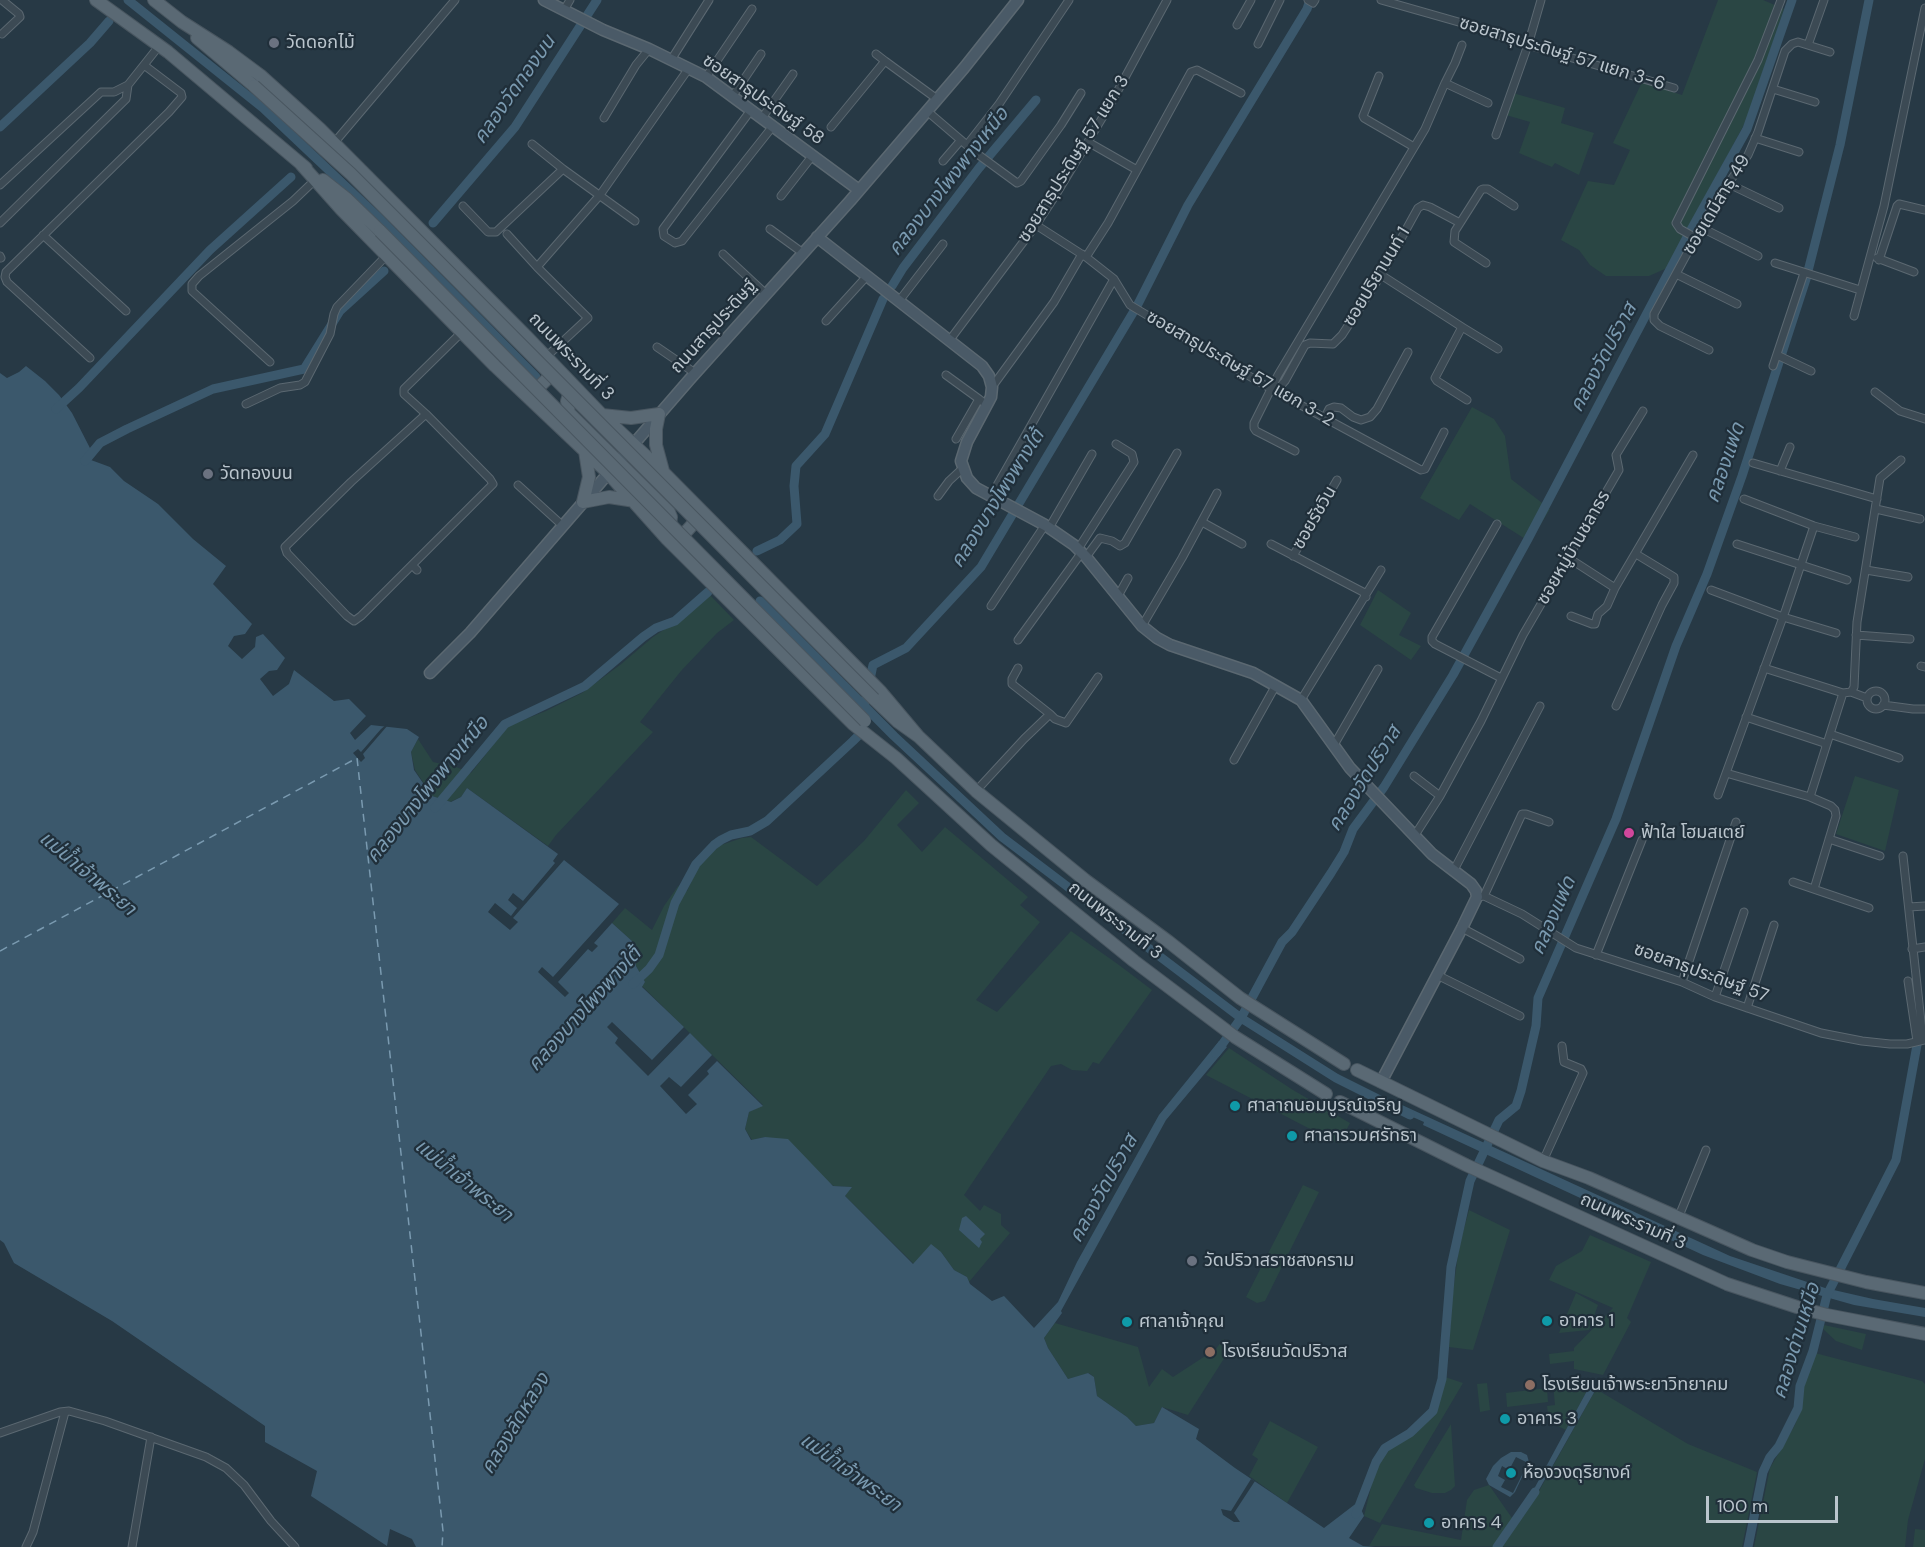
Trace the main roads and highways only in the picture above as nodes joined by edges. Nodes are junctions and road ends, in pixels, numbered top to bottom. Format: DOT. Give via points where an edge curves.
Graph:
graph roads {
  1 [pos="96,0"];
  2 [pos="154,0"];
  3 [pos="182,22"];
  4 [pos="301,164"];
  5 [pos="548,358"];
  6 [pos="572,384"];
  7 [pos="520,391"];
  8 [pos="602,416"];
  9 [pos="585,451"];
  10 [pos="663,472"];
  11 [pos="635,501"];
  12 [pos="712,523"];
  13 [pos="667,539"];
  14 [pos="684,555"];
  15 [pos="878,696"];
  16 [pos="861,726"];
  17 [pos="1344,1064"];
  18 [pos="1357,1070"];
  19 [pos="1326,1094"];
  20 [pos="1340,1102"];
  21 [pos="1925,1293"];
  22 [pos="1925,1334"];
  1 -- 4 [label="main road, ถนนพระรามที่ 3" via="159,46"];
  2 -- 3 [label="main road, ถนนพระรามที่ 3"];
  3 -- 5 [label="main road, ถนนพระรามที่ 3" via="260,75 334,143"];
  3 -- 15 [label="main road, ถนนพระรามที่ 3, bridge" via="343,166"];
  4 -- 7 [label="main road, ถนนพระรามที่ 3"];
  4 -- 16 [label="main road, ถนนพระรามที่ 3, bridge" via="347,199 380,231"];
  5 -- 6 [label="main road, ถนนพระรามที่ 3"];
  5 -- 7 [label="main road" via="548,378 539,387"];
  6 -- 8 [label="main road, ถนนพระรามที่ 3"];
  6 -- 13 [label="main road" via="567,401 569,413 669,512"];
  7 -- 9 [label="main road, ถนนพระรามที่ 3"];
  8 -- 10 [label="main road, ถนนพระรามที่ 3"];
  8 -- 10 [label="main road" via="631,418 659,414 656,445"];
  9 -- 11 [label="main road, ถนนพระรามที่ 3"];
  9 -- 11 [label="main road" via="589,477 584,502 609,497"];
  10 -- 12 [label="main road, ถนนพระรามที่ 3"];
  11 -- 13 [label="main road, ถนนพระรามที่ 3"];
  12 -- 14 [label="main road" via="693,524 684,534"];
  12 -- 15 [label="main road, ถนนพระรามที่ 3" via="854,665"];
  13 -- 14 [label="main road, ถนนพระรามที่ 3"];
  14 -- 16 [label="main road, ถนนพระรามที่ 3"];
  15 -- 17 [label="main road, ถนนพระรามที่ 3" via="897,721 1085,880 1240,998"];
  16 -- 19 [label="main road, ถนนพระรามที่ 3" via="943,803 1134,961 1230,1033"];
  18 -- 21 [label="main road, ถนนพระรามที่ 3" via="1543,1161 1752,1250 1843,1277"];
  20 -- 22 [label="main road, ถนนพระรามที่ 3" via="1466,1165 1727,1284 1827,1315"];
}
